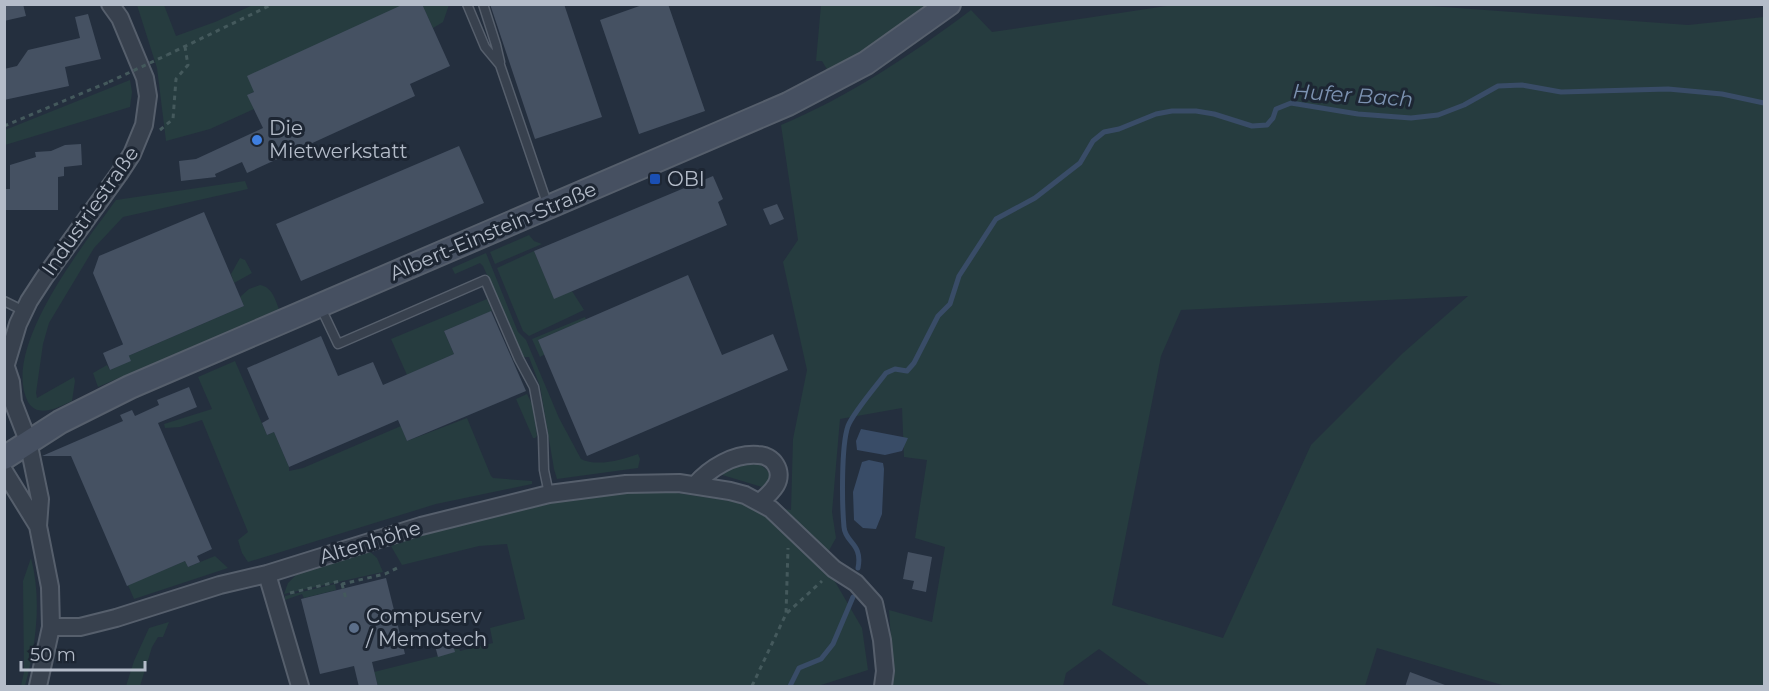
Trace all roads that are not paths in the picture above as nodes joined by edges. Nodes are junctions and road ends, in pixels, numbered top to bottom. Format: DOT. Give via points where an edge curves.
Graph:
graph roads {
  1 [pos="467,4"];
  2 [pos="483,4"];
  3 [pos="949,4"];
  4 [pos="117,9"];
  5 [pos="500,66"];
  6 [pos="548,208"];
  7 [pos="4,301"];
  8 [pos="320,306"];
  9 [pos="24,311"];
  10 [pos="5,369"];
  11 [pos="28,441"];
  12 [pos="4,458"];
  13 [pos="4,471"];
  14 [pos="695,485"];
  15 [pos="549,494"];
  16 [pos="760,502"];
  17 [pos="38,526"];
  18 [pos="267,574"];
  19 [pos="51,627"];
  20 [pos="38,687"];
  21 [pos="300,687"];
  22 [pos="883,687"];
  1 -- 5 [label="lane" via="485,47"];
  2 -- 5 [label="lane"];
  3 -- 6 [label="street, Albert-Einstein-Straße" via="884,52 814,92"];
  4 -- 9 [label="street, Industriestraße" via="147,86 143,130 119,174"];
  5 -- 6 [label="lane"];
  6 -- 8 [label="street, Albert-Einstein-Straße"];
  7 -- 9 [label="lane"];
  8 -- 11 [label="street, Albert-Einstein-Straße" via="130,387"];
  8 -- 15 [label="lane" via="338,344 485,280 534,387"];
  9 -- 10 [label="street, Industriestraße"];
  10 -- 11 [label="street, Industriestraße"];
  11 -- 12 [label="street"];
  11 -- 17 [label="street, Industriestraße" via="39,499"];
  13 -- 17 [label="street"];
  14 -- 15 [label="street, Altenhöhe" via="626,484"];
  14 -- 16 [label="street, Altenhöhe" via="730,491"];
  14 -- 16 [label="street" via="721,464 747,456 765,456 775,463 779,476 776,486"];
  15 -- 18 [label="street, Altenhöhe" via="421,526"];
  16 -- 22 [label="street, Altenhöhe" via="834,570 856,583 874,603 882,640"];
  17 -- 19 [label="street" via="50,587"];
  18 -- 19 [label="street, Altenhöhe" via="80,627"];
  18 -- 21 [label="street"];
  19 -- 20 [label="street"];
}
